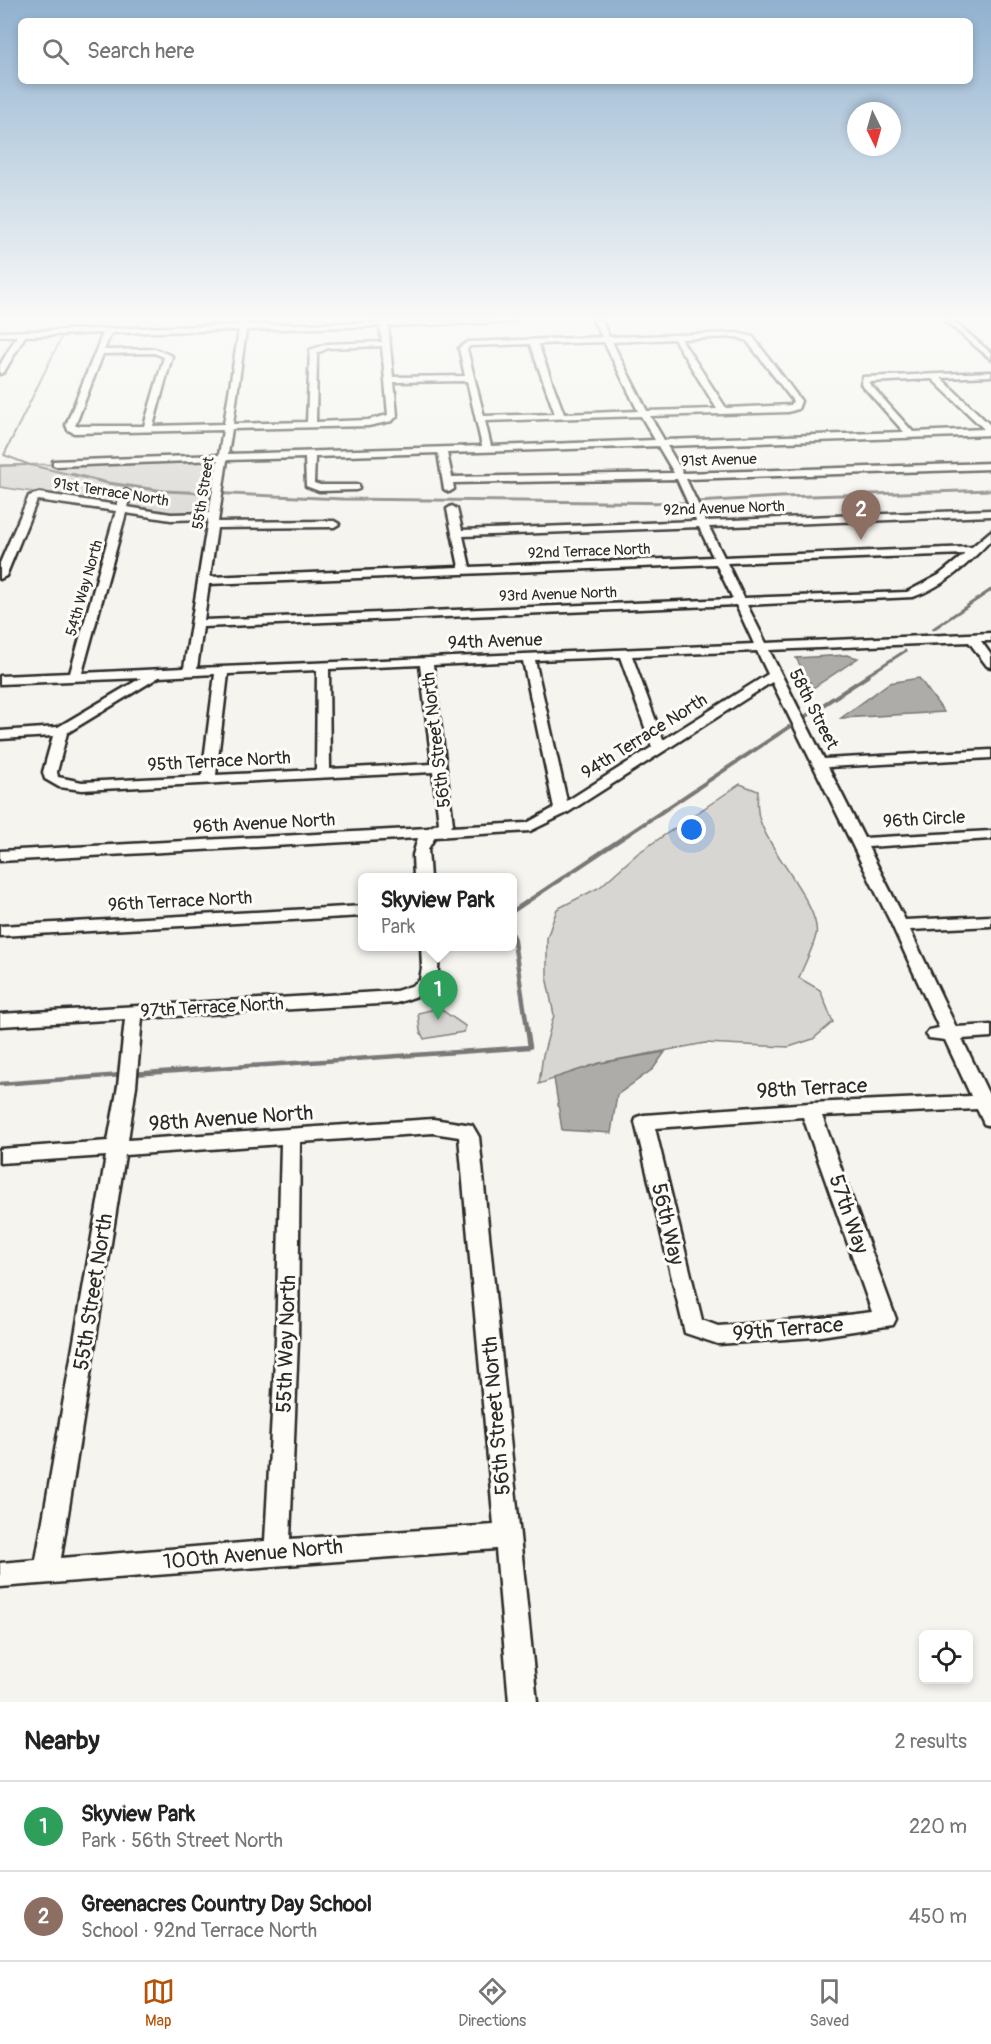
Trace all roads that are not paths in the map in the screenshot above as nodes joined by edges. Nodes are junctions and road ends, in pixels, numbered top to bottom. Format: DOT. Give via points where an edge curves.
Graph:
graph roads {
  1 [pos="80,399"];
  2 [pos="156,399"];
  3 [pos="232,399"];
  4 [pos="312,399"];
  5 [pos="391,399"];
  6 [pos="474,399"];
  7 [pos="555,399"];
  8 [pos="637,399"];
  9 [pos="716,399"];
  10 [pos="796,399"];
  11 [pos="879,399"];
  12 [pos="958,399"];
  13 [pos="724,412"];
  14 [pos="644,414"];
  15 [pos="561,417"];
  16 [pos="479,419"];
  17 [pos="311,425"];
  18 [pos="228,427"];
  19 [pos="147,430"];
  20 [pos="991,432"];
  21 [pos="911,435"];
  22 [pos="661,443"];
  23 [pos="487,449"];
  24 [pos="442,450"];
  25 [pos="310,455"];
  26 [pos="225,458"];
  27 [pos="56,463"];
  28 [pos="991,466"];
  29 [pos="680,476"];
  30 [pos="356,487"];
  31 [pos="126,493"];
  32 [pos="123,508"];
  33 [pos="452,509"];
  34 [pos="990,514"];
  35 [pos="214,521"];
  36 [pos="334,524"];
  37 [pos="702,524"];
  38 [pos="458,533"];
  39 [pos="991,534"];
  40 [pos="975,550"];
  41 [pos="720,561"];
  42 [pos="465,571"];
  43 [pos="0,576"];
  44 [pos="204,581"];
  45 [pos="741,602"];
  46 [pos="197,624"];
  47 [pos="991,637"];
  48 [pos="972,638"];
  49 [pos="762,647"];
  50 [pos="625,653"];
  51 [pos="528,657"];
  52 [pos="426,662"];
  53 [pos="991,663"];
  54 [pos="323,666"];
  55 [pos="222,670"];
  56 [pos="190,672"];
  57 [pos="157,673"];
  58 [pos="775,675"];
  59 [pos="75,677"];
  60 [pos="0,680"];
  61 [pos="61,731"];
  62 [pos="0,735"];
  63 [pos="659,747"];
  64 [pos="991,754"];
  65 [pos="819,762"];
  66 [pos="439,768"];
  67 [pos="323,774"];
  68 [pos="208,780"];
  69 [pos="562,810"];
  70 [pos="530,827"];
  71 [pos="430,833"];
  72 [pos="991,835"];
  73 [pos="858,843"];
  74 [pos="0,856"];
  75 [pos="422,873"];
  76 [pos="358,910"];
  77 [pos="991,921"];
  78 [pos="900,925"];
  79 [pos="0,931"];
  80 [pos="430,951"];
  81 [pos="134,1011"];
  82 [pos="0,1020"];
  83 [pos="991,1031"];
  84 [pos="943,1034"];
  85 [pos="810,1110"];
  86 [pos="987,1111"];
  87 [pos="644,1122"];
  88 [pos="465,1130"];
  89 [pos="291,1136"];
  90 [pos="115,1149"];
  91 [pos="0,1156"];
  92 [pos="885,1319"];
  93 [pos="693,1326"];
  94 [pos="507,1536"];
  95 [pos="277,1552"];
  96 [pos="46,1572"];
  97 [pos="0,1575"];
  98 [pos="522,1702"];
  1 -- 19 [label="street" via="70,425 77,431"];
  2 -- 19 [label="street"];
  3 -- 18 [label="street, 55th Street"];
  4 -- 17 [label="street"];
  5 -- 17 [label="street" via="393,416 389,420"];
  6 -- 16 [label="street"];
  7 -- 15 [label="street"];
  8 -- 14 [label="street, 58th Street"];
  9 -- 13 [label="street"];
  10 -- 13 [label="street" via="795,407"];
  11 -- 21 [label="street"];
  12 -- 20 [label="street"];
  13 -- 14 [label="street"];
  14 -- 15 [label="street"];
  14 -- 22 [label="street, 58th Street"];
  15 -- 16 [label="street"];
  16 -- 23 [label="street"];
  17 -- 18 [label="street"];
  18 -- 19 [label="street"];
  18 -- 26 [label="street, 55th Street"];
  20 -- 21 [label="street"];
  21 -- 22 [label="street"];
  22 -- 23 [label="street"];
  22 -- 29 [label="street, 58th Street"];
  23 -- 24 [label="street"];
  24 -- 25 [label="street"];
  24 -- 29 [label="street, 91st Avenue" via="449,485"];
  25 -- 26 [label="street"];
  25 -- 30 [label="street" via="309,484 327,489"];
  26 -- 27 [label="street"];
  26 -- 35 [label="street, 55th Street"];
  28 -- 29 [label="street, 91st Avenue"];
  29 -- 37 [label="street, 58th Street"];
  31 -- 32 [label="street, 54th Way North"];
  32 -- 35 [label="street, 91st Terrace North"];
  32 -- 43 [label="street, 91st Terrace North" via="33,498"];
  32 -- 59 [label="street, 54th Way North"];
  33 -- 38 [label="street"];
  34 -- 37 [label="street, 92nd Avenue North"];
  35 -- 36 [label="street, 91st Terrace North"];
  35 -- 44 [label="street, 55th Street"];
  37 -- 38 [label="street, 92nd Avenue North"];
  37 -- 41 [label="street, 58th Street"];
  38 -- 42 [label="street"];
  39 -- 40 [label="street"];
  40 -- 41 [label="street, 92nd Terrace North"];
  40 -- 45 [label="street, 93rd Avenue North" via="949,574 909,595"];
  41 -- 42 [label="street, 92nd Terrace North"];
  41 -- 45 [label="street, 58th Street"];
  42 -- 44 [label="street, 92nd Terrace North"];
  44 -- 46 [label="street, 55th Street"];
  45 -- 46 [label="street, 93rd Avenue North"];
  45 -- 49 [label="street, 58th Street"];
  46 -- 56 [label="street, 55th Street"];
  47 -- 48 [label="street, 94th Avenue"];
  48 -- 49 [label="street, 94th Avenue"];
  48 -- 53 [label="street"];
  49 -- 50 [label="street, 94th Avenue"];
  49 -- 58 [label="street, 58th Street"];
  50 -- 51 [label="street, 94th Avenue"];
  50 -- 63 [label="street"];
  51 -- 52 [label="street, 94th Avenue"];
  51 -- 69 [label="street"];
  52 -- 54 [label="street, 94th Avenue"];
  52 -- 66 [label="street, 56th Street North"];
  54 -- 55 [label="street, 94th Avenue"];
  54 -- 67 [label="street"];
  55 -- 56 [label="street, 94th Avenue"];
  55 -- 68 [label="street"];
  56 -- 57 [label="street, 94th Avenue"];
  57 -- 59 [label="street, 94th Avenue"];
  57 -- 61 [label="street"];
  58 -- 63 [label="street, 94th Terrace North"];
  58 -- 65 [label="street, 58th Street"];
  59 -- 60 [label="street, 94th Avenue"];
  61 -- 62 [label="street"];
  61 -- 68 [label="street, 95th Terrace North" via="50,771 52,779 64,784"];
  63 -- 69 [label="street, 94th Terrace North"];
  64 -- 65 [label="street"];
  65 -- 73 [label="street, 58th Street"];
  66 -- 67 [label="street, 95th Terrace North"];
  66 -- 71 [label="street, 56th Street North" via="446,824"];
  67 -- 68 [label="street, 95th Terrace North"];
  69 -- 70 [label="street, 94th Terrace North"];
  70 -- 71 [label="street, 96th Avenue North"];
  71 -- 74 [label="street, 96th Avenue North"];
  71 -- 75 [label="street, 56th Street North" via="422,842"];
  72 -- 73 [label="street, 96th Circle"];
  73 -- 78 [label="street, 58th Street"];
  76 -- 79 [label="street, 96th Terrace North"];
  77 -- 78 [label="street"];
  78 -- 84 [label="street, 58th Street"];
  80 -- 81 [label="street, 97th Terrace North" via="429,983 396,997"];
  81 -- 82 [label="street, 97th Terrace North"];
  81 -- 90 [label="street, 55th Street North" via="127,1086"];
  83 -- 84 [label="street"];
  84 -- 86 [label="street, 58th Street"];
  85 -- 86 [label="street, 98th Terrace"];
  85 -- 87 [label="street, 98th Terrace"];
  85 -- 92 [label="street, 57th Way"];
  87 -- 93 [label="street, 56th Way"];
  88 -- 89 [label="street, 98th Avenue North" via="433,1126"];
  88 -- 94 [label="street, 56th Street North" via="469,1137"];
  89 -- 90 [label="street, 98th Avenue North"];
  89 -- 95 [label="street, 55th Way North"];
  90 -- 91 [label="street, 98th Avenue North"];
  90 -- 96 [label="street, 55th Street North"];
  92 -- 93 [label="street, 99th Terrace" via="717,1335"];
  94 -- 95 [label="street, 100th Avenue North"];
  94 -- 98 [label="street, 56th Street North"];
  95 -- 96 [label="street, 100th Avenue North"];
  96 -- 97 [label="street, 100th Avenue North"];
}
